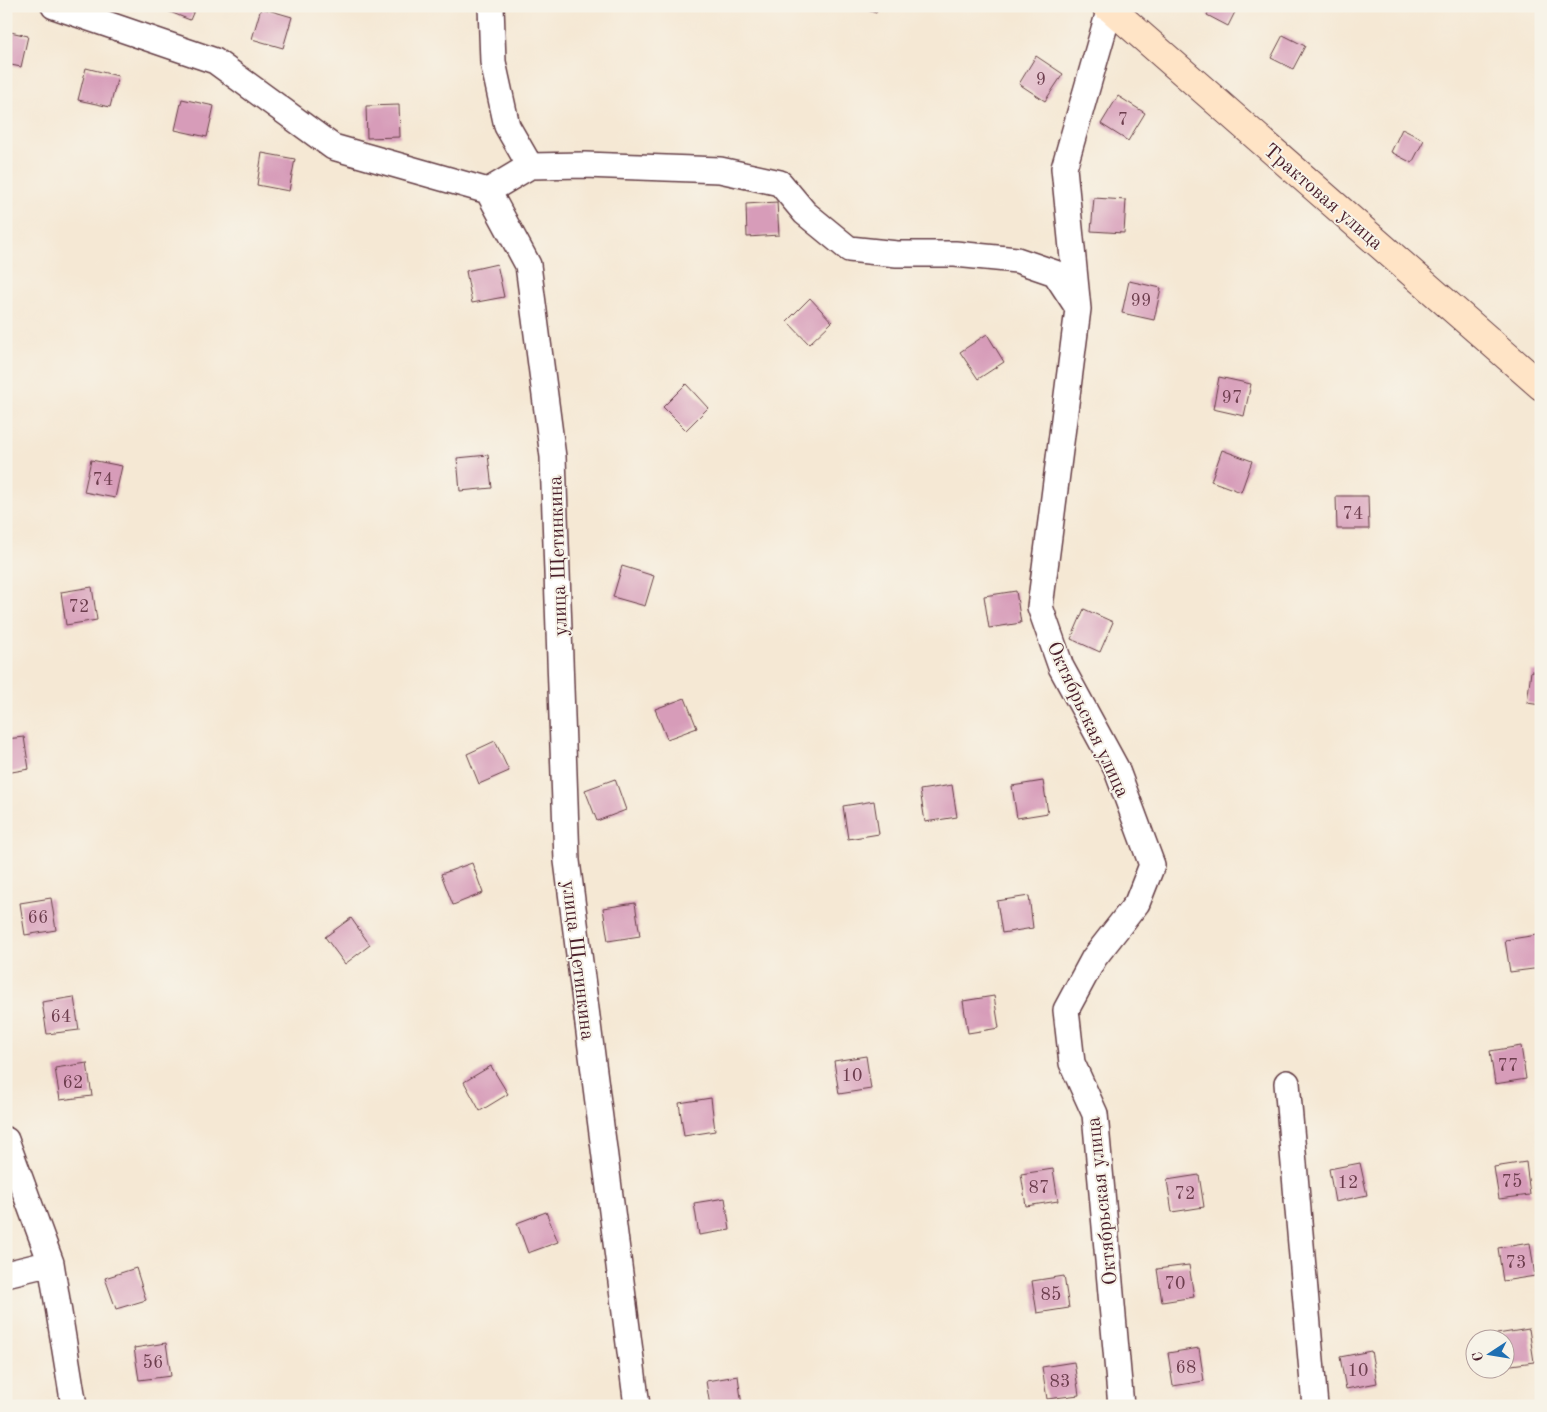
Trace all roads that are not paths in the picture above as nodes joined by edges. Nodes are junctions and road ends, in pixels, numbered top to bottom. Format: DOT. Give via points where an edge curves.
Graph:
graph roads {
  1 [pos="54,6"];
  2 [pos="492,6"];
  3 [pos="1108,7"];
  4 [pos="530,166"];
  5 [pos="488,191"];
  6 [pos="1078,309"];
  7 [pos="1541,386"];
  8 [pos="1287,1083"];
  9 [pos="6,1140"];
  10 [pos="51,1262"];
  11 [pos="6,1274"];
  12 [pos="74,1406"];
  13 [pos="637,1406"];
  14 [pos="1121,1406"];
  15 [pos="1315,1406"];
  1 -- 5 [label="street" via="215,61 333,147"];
  2 -- 4 [label="street" via="493,62 507,126"];
  3 -- 6 [label="street, Октябрьская улица" via="1064,168"];
  3 -- 7 [label="street, Трактовая улица"];
  4 -- 5 [label="street"];
  4 -- 6 [label="street" via="585,164 720,170 780,183 805,213 849,248 897,254 955,254 1017,260 1055,273"];
  5 -- 13 [label="street, улица Щетинкина" via="528,265 553,456 567,861"];
  6 -- 14 [label="street, Октябрьская улица" via="1040,607 1061,667 1116,768 1152,865 1137,903 1094,958 1066,1010 1072,1063 1095,1114"];
  8 -- 15 [label="street"];
  9 -- 10 [label="street"];
  10 -- 11 [label="street"];
  10 -- 12 [label="street"];
}
